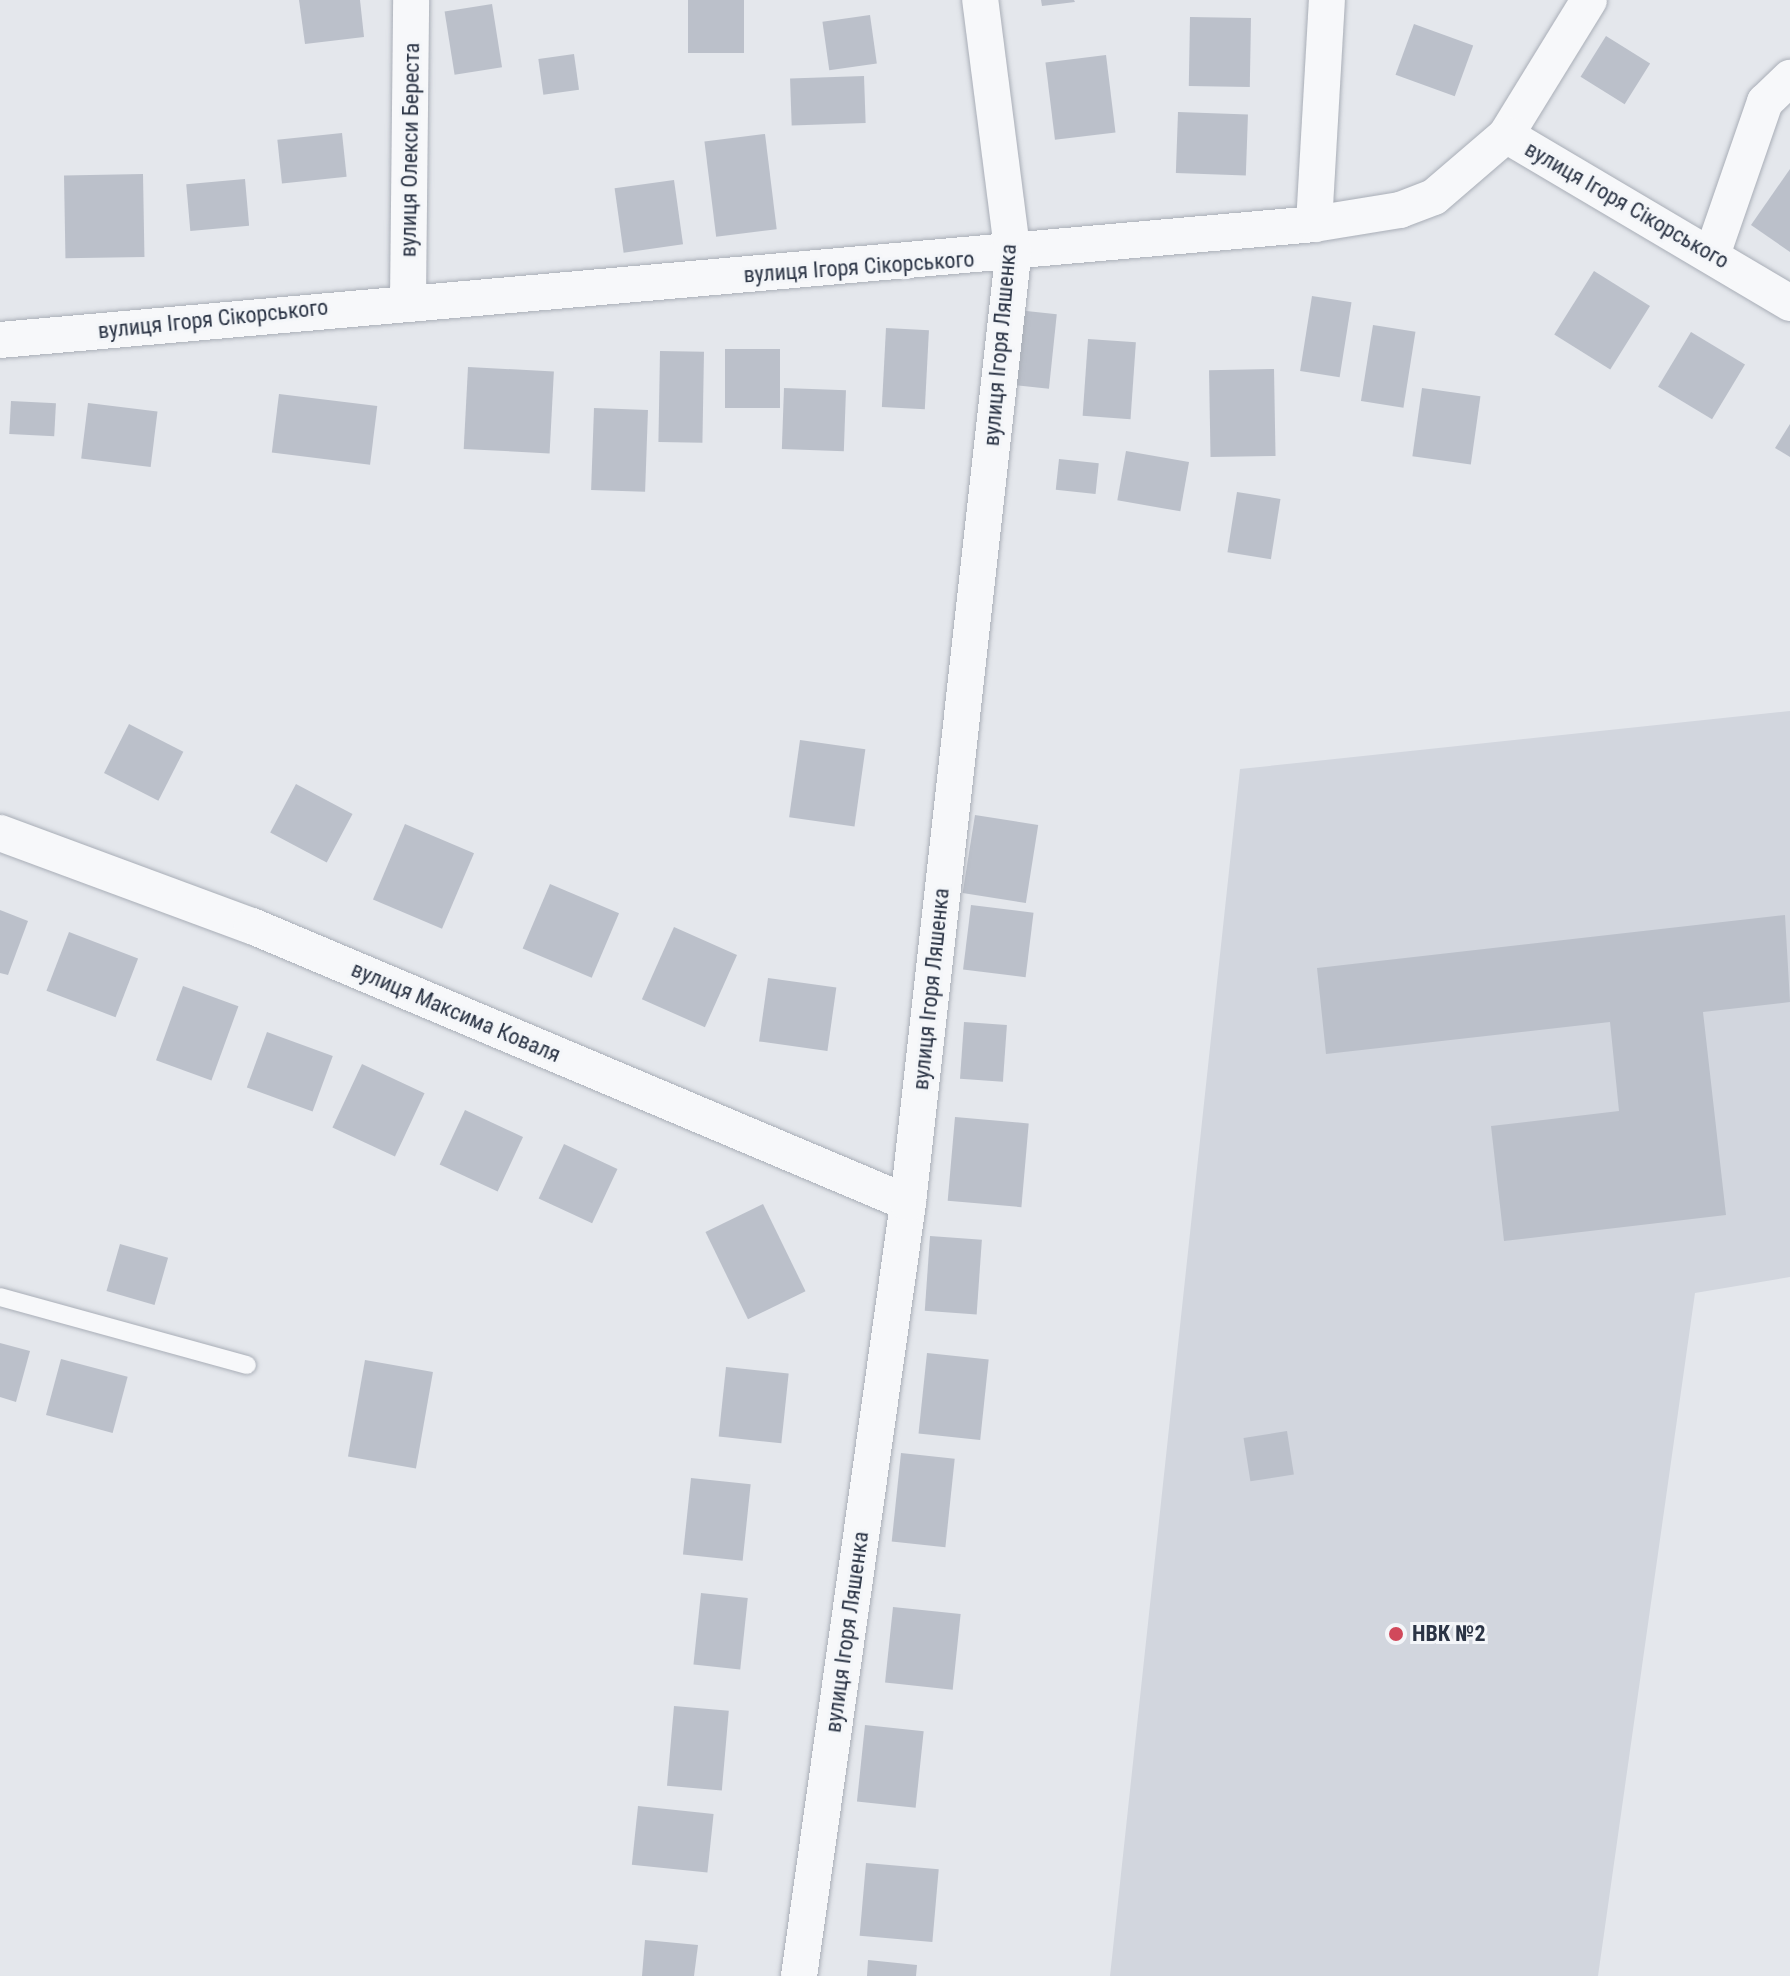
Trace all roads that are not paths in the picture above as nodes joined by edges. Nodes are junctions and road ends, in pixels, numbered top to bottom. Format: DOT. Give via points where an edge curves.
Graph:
graph roads {
  1 [pos="411,0"];
  2 [pos="980,0"];
  3 [pos="1327,0"];
  4 [pos="1589,0"];
  5 [pos="1790,78"];
  6 [pos="1506,135"];
  7 [pos="1314,224"];
  8 [pos="1713,252"];
  9 [pos="1013,256"];
  10 [pos="408,300"];
  11 [pos="1790,303"];
  12 [pos="0,340"];
  13 [pos="0,833"];
  14 [pos="908,1203"];
  15 [pos="0,1297"];
  16 [pos="247,1365"];
  17 [pos="799,1976"];
  1 -- 10 [label="street, вулиця Олекси Береста"];
  2 -- 9 [label="street, вулиця Ігоря Ляшенка"];
  3 -- 7 [label="street"];
  4 -- 6 [label="street"];
  5 -- 8 [label="street" via="1765,102"];
  6 -- 7 [label="street, вулиця Ігоря Сікорського" via="1434,197 1400,210"];
  6 -- 8 [label="street, вулиця Ігоря Сікорського"];
  7 -- 9 [label="street, вулиця Ігоря Сікорського"];
  8 -- 11 [label="street, вулиця Ігоря Сікорського"];
  9 -- 10 [label="street, вулиця Ігоря Сікорського"];
  9 -- 14 [label="street, вулиця Ігоря Ляшенка"];
  10 -- 12 [label="street, вулиця Ігоря Сікорського"];
  13 -- 14 [label="street, вулиця Максима Коваля" via="252,926"];
  14 -- 17 [label="street, вулиця Ігоря Ляшенка"];
  15 -- 16 [label="lane"];
}
